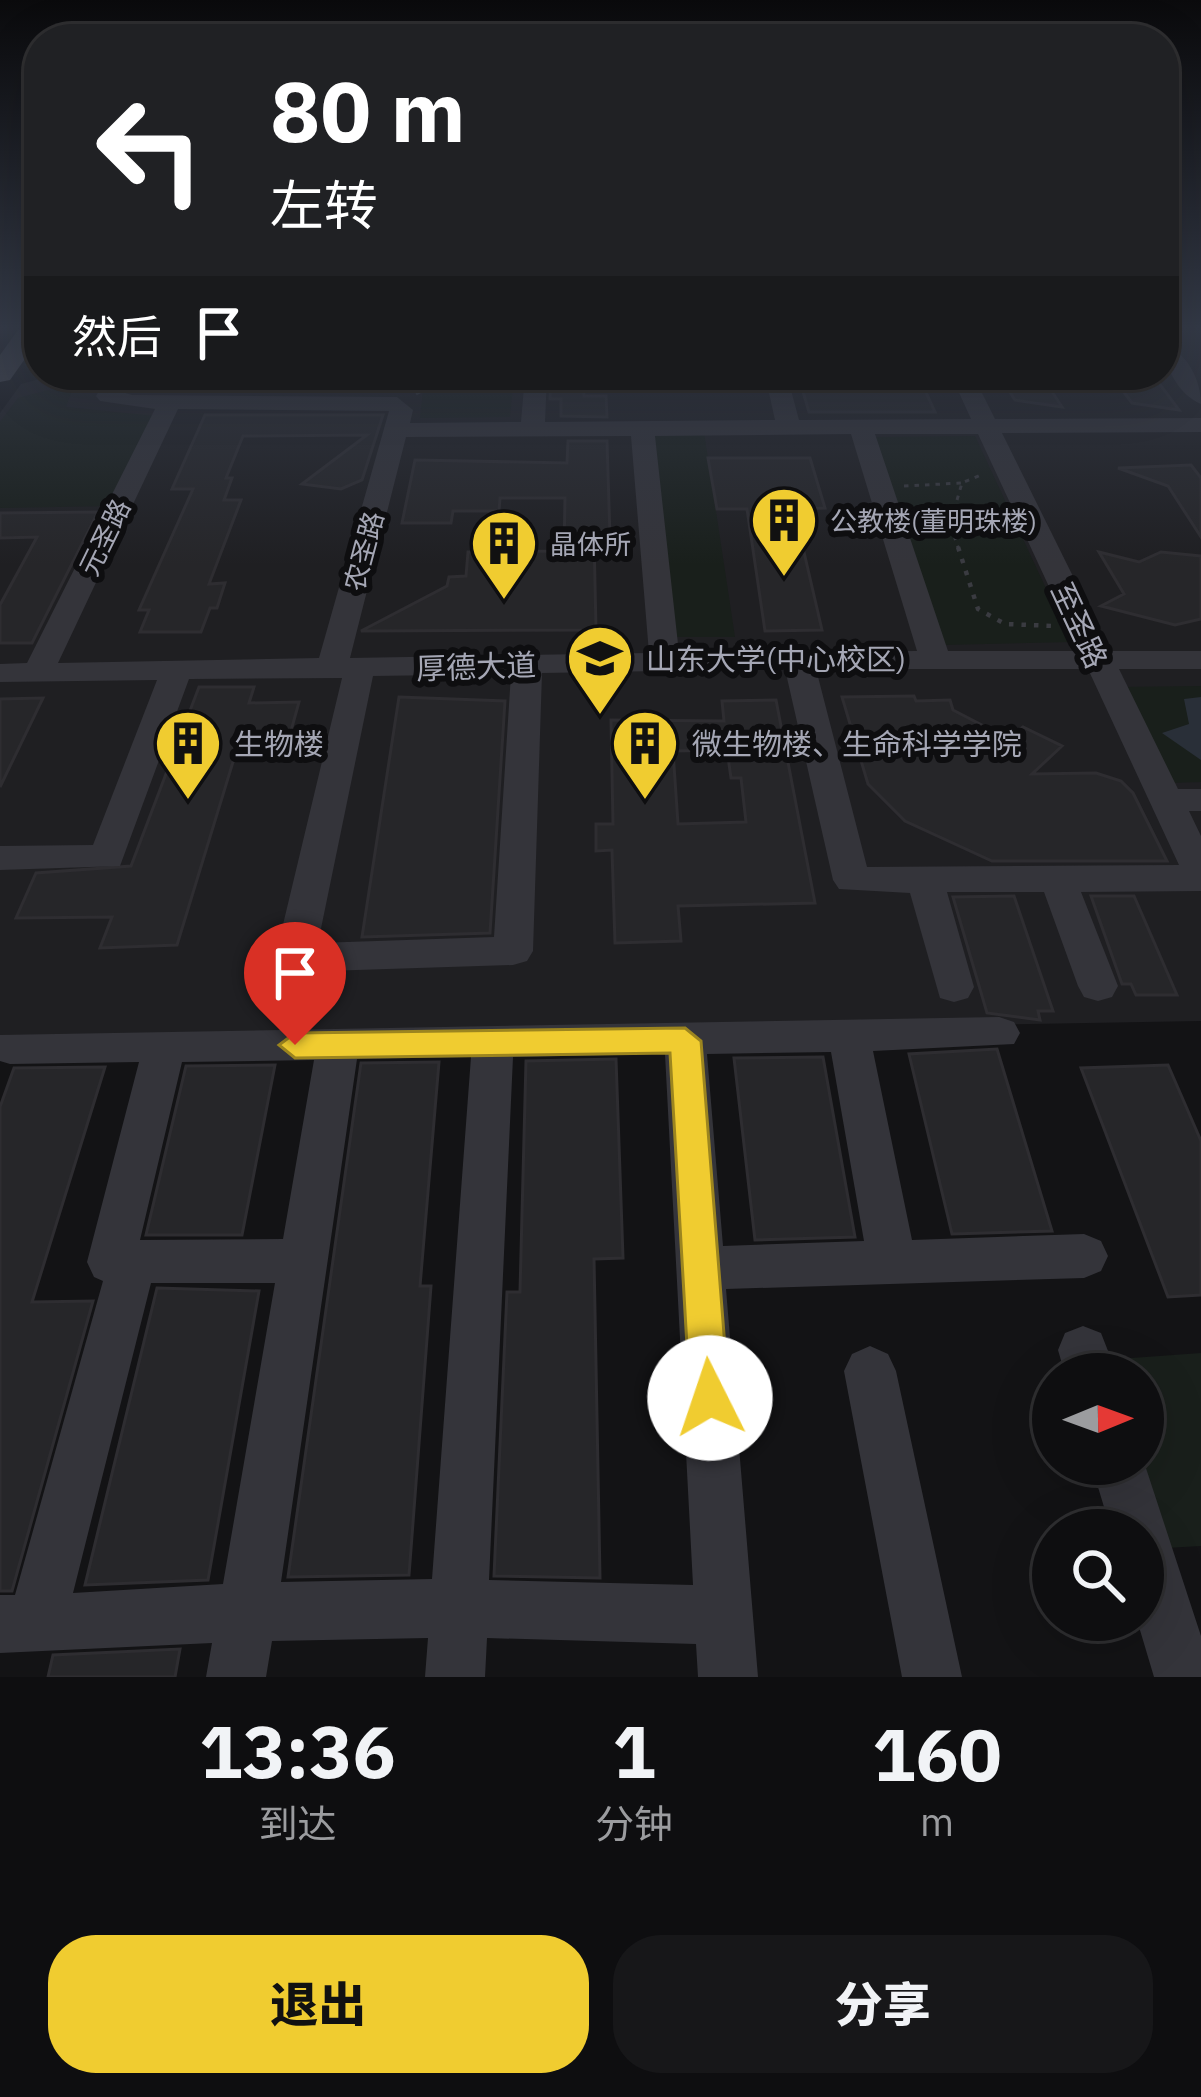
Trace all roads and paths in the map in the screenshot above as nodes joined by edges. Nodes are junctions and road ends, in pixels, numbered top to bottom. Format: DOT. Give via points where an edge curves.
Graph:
graph roads {
  1 [pos="167,408"];
  2 [pos="398,408"];
  3 [pos="534,408"];
  4 [pos="784,408"];
  5 [pos="978,408"];
  6 [pos="1201,425"];
  7 [pos="642,427"];
  8 [pos="789,427"];
  9 [pos="861,427"];
  10 [pos="987,427"];
  11 [pos="533,428"];
  12 [pos="395,430"];
  13 [pos="1004,464"];
  14 [pos="962,483"];
  15 [pos="880,485"];
  16 [pos="1064,626"];
  17 [pos="1095,657"];
  18 [pos="935,659"];
  19 [pos="798,660"];
  20 [pos="1201,660"];
  21 [pos="664,662"];
  22 [pos="527,663"];
  23 [pos="176,671"];
  24 [pos="345,671"];
  25 [pos="38,672"];
  26 [pos="0,673"];
  27 [pos="1164,800"];
  28 [pos="1201,800"];
  29 [pos="0,858"];
  30 [pos="1201,876"];
  31 [pos="925,880"];
  32 [pos="1058,880"];
  33 [pos="1097,986"];
  34 [pos="954,987"];
  35 [pos="999,1033"];
  36 [pos="849,1036"];
  37 [pos="685,1041"];
  38 [pos="493,1043"];
  39 [pos="338,1045"];
  40 [pos="164,1047"];
  41 [pos="10,1048"];
  42 [pos="1084,1256"];
  43 [pos="303,1261"];
  44 [pos="132,1262"];
  45 [pos="892,1262"];
  46 [pos="700,1268"];
  47 [pos="869,1371"];
  48 [pos="459,1608"];
  49 [pos="247,1612"];
  50 [pos="1164,1612"];
  51 [pos="724,1615"];
  52 [pos="25,1624"];
  53 [pos="236,1677"];
  54 [pos="454,1677"];
  55 [pos="728,1677"];
  56 [pos="932,1677"];
  57 [pos="1184,1677"];
  1 -- 25 [label="street, 元圣路"];
  2 -- 12 [label="street"];
  3 -- 11 [label="street"];
  4 -- 8 [label="street"];
  5 -- 10 [label="street, 至圣路"];
  6 -- 10 [label="street"];
  7 -- 8 [label="street"];
  7 -- 11 [label="street"];
  7 -- 21 [label="street"];
  8 -- 9 [label="street"];
  9 -- 10 [label="street"];
  9 -- 15 [label="street"];
  10 -- 13 [label="street, 至圣路"];
  11 -- 12 [label="street"];
  12 -- 24 [label="street, 农圣路"];
  13 -- 14 [label="path"];
  13 -- 17 [label="street, 至圣路"];
  14 -- 15 [label="path"];
  14 -- 16 [label="path" via="950,524 978,609 1005,624"];
  15 -- 18 [label="street"];
  17 -- 18 [label="street, 厚德大道"];
  17 -- 20 [label="street, 厚德大道"];
  17 -- 27 [label="street, 至圣路"];
  18 -- 19 [label="street, 厚德大道"];
  19 -- 21 [label="street, 厚德大道"];
  19 -- 31 [label="street" via="852,880"];
  21 -- 22 [label="street, 厚德大道"];
  22 -- 24 [label="street, 厚德大道"];
  22 -- 24 [label="street, 农圣路" via="513,951 296,958"];
  23 -- 24 [label="street, 厚德大道"];
  23 -- 25 [label="street, 厚德大道"];
  23 -- 29 [label="street" via="107,856"];
  25 -- 26 [label="street, 厚德大道"];
  27 -- 28 [label="street"];
  27 -- 30 [label="street, 至圣路"];
  30 -- 32 [label="street"];
  31 -- 32 [label="street"];
  31 -- 34 [label="street"];
  32 -- 33 [label="street"];
  35 -- 36 [label="street"];
  36 -- 37 [label="street"];
  36 -- 45 [label="street"];
  37 -- 38 [label="street"];
  37 -- 46 [label="street"];
  38 -- 39 [label="street"];
  38 -- 48 [label="street"];
  39 -- 40 [label="street"];
  39 -- 43 [label="street"];
  40 -- 41 [label="street"];
  40 -- 44 [label="street" via="111,1262"];
  42 -- 45 [label="street"];
  43 -- 44 [label="street"];
  43 -- 49 [label="street"];
  44 -- 52 [label="street" via="36,1624"];
  45 -- 46 [label="street"];
  46 -- 51 [label="street"];
  47 -- 56 [label="street"];
  48 -- 49 [label="street"];
  48 -- 51 [label="street"];
  48 -- 54 [label="street"];
  49 -- 52 [label="street"];
  49 -- 53 [label="street"];
  50 -- 57 [label="street"];
  51 -- 55 [label="street"];
}
